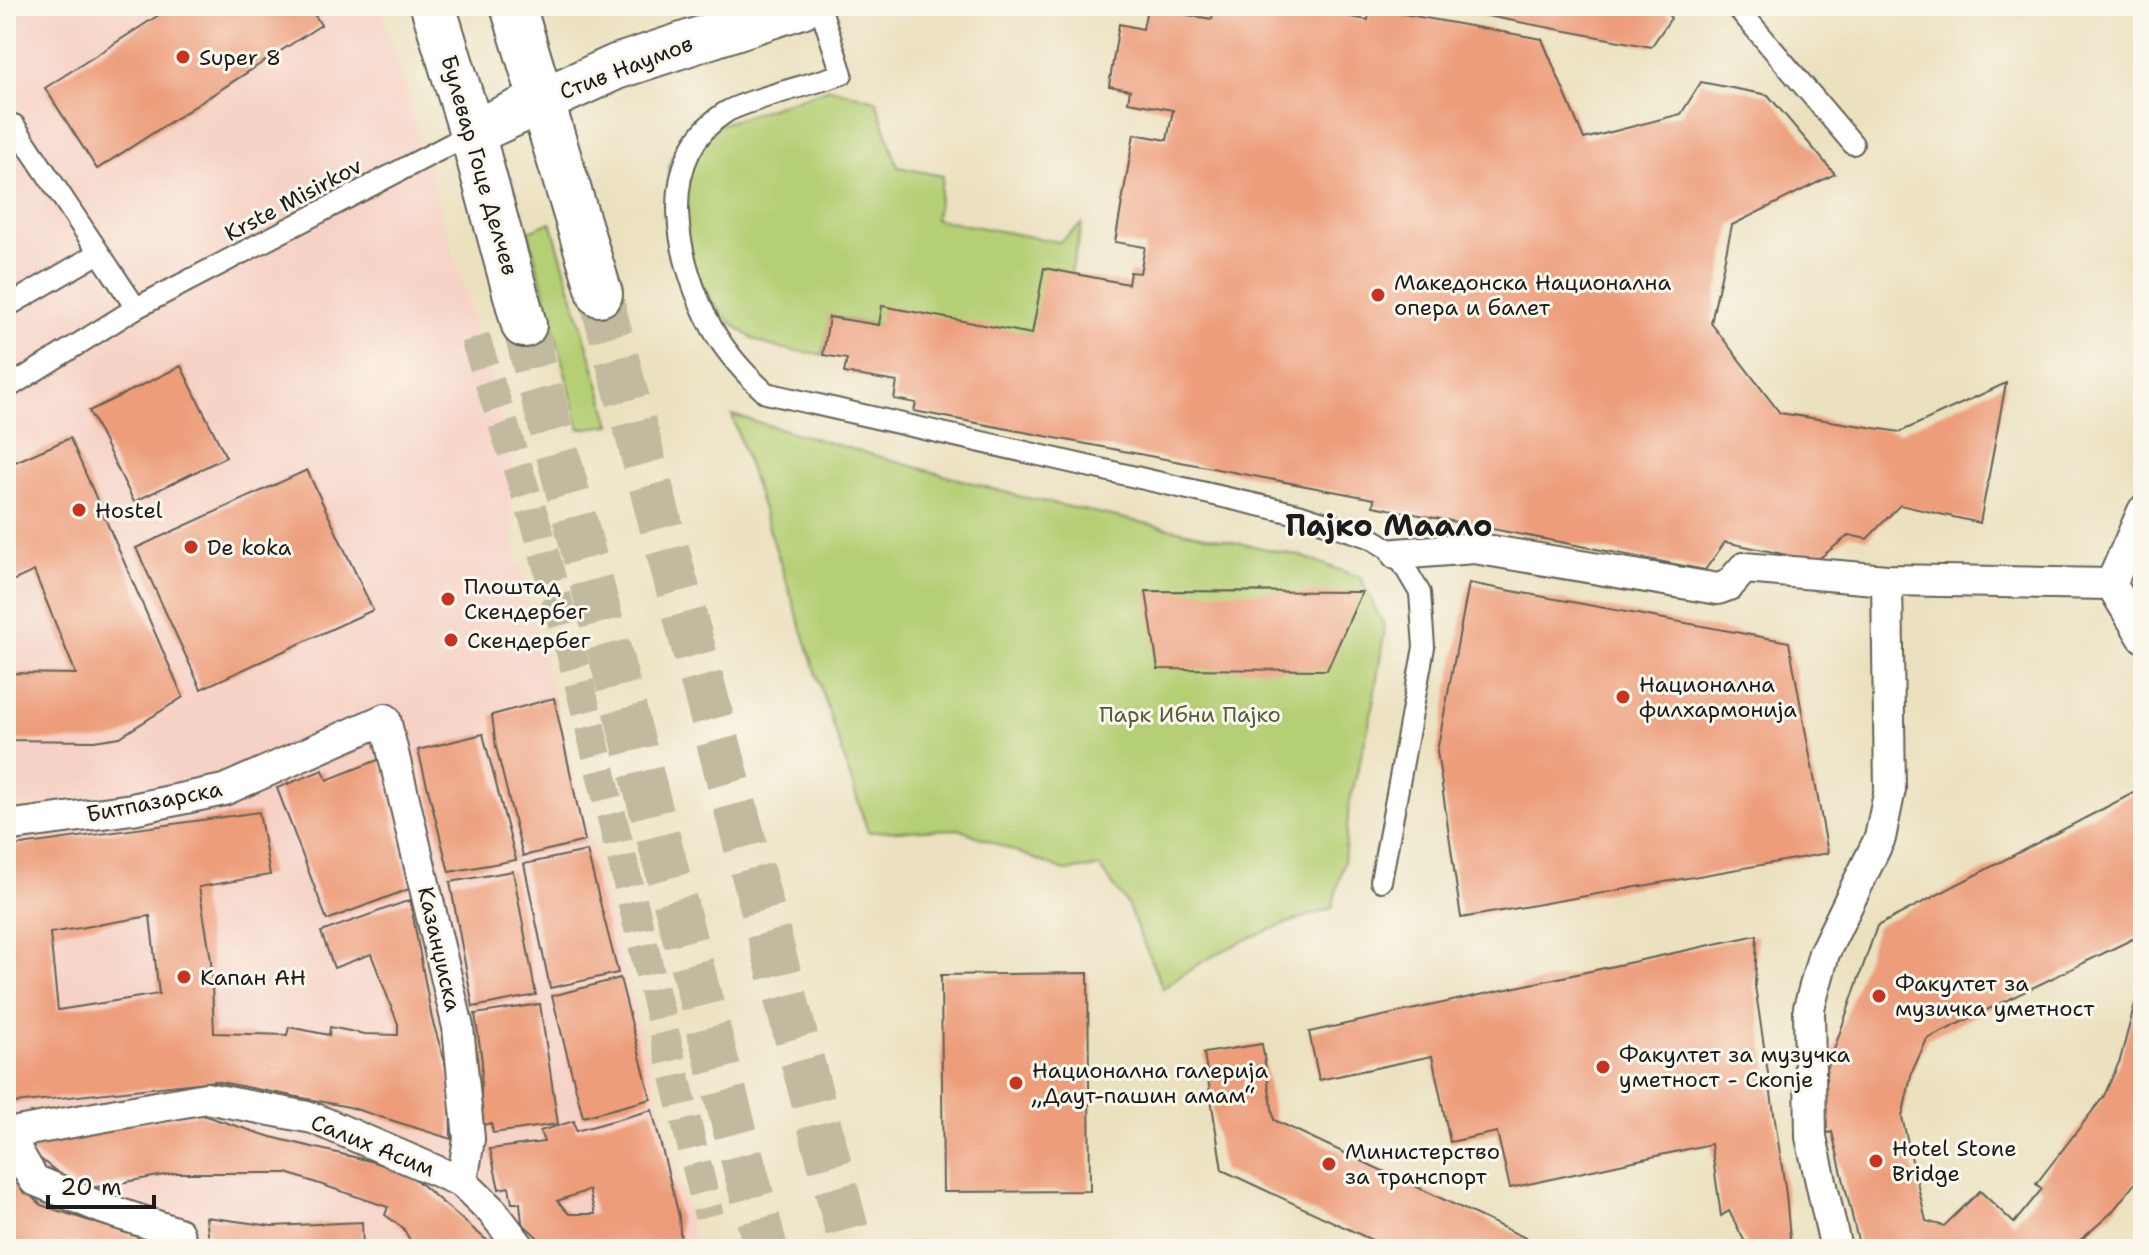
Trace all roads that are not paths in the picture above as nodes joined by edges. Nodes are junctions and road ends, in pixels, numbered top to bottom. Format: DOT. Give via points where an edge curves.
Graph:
graph roads {
  1 [pos="433,6"];
  2 [pos="513,6"];
  3 [pos="801,6"];
  4 [pos="820,6"];
  5 [pos="1736,6"];
  6 [pos="543,99"];
  7 [pos="14,125"];
  8 [pos="472,133"];
  9 [pos="1853,144"];
  10 [pos="99,253"];
  11 [pos="600,294"];
  12 [pos="6,307"];
  13 [pos="136,308"];
  14 [pos="524,325"];
  15 [pos="6,389"];
  16 [pos="2143,511"];
  17 [pos="1397,554"];
  18 [pos="1887,580"];
  19 [pos="2111,584"];
  20 [pos="2143,637"];
  21 [pos="385,719"];
  22 [pos="6,826"];
  23 [pos="1381,881"];
  24 [pos="7,1133"];
  25 [pos="462,1182"];
  26 [pos="184,1249"];
  27 [pos="521,1249"];
  28 [pos="1836,1249"];
  1 -- 8 [label="street, Булевар Гоце Делчев"];
  2 -- 6 [label="street"];
  3 -- 6 [label="street, Стив Наумов" via="616,67"];
  4 -- 17 [label="lane" via="842,74 727,112 690,147 677,189 678,221 690,271 712,327 739,367 766,393 1298,514 1369,537"];
  5 -- 9 [label="lane"];
  6 -- 8 [label="street, Стив Наумов"];
  6 -- 11 [label="street"];
  7 -- 10 [label="lane"];
  8 -- 13 [label="lane, Krste Misirkov"];
  8 -- 14 [label="street, Булевар Гоце Делчев"];
  10 -- 12 [label="lane"];
  10 -- 13 [label="lane"];
  13 -- 15 [label="lane, Krste Misirkov"];
  16 -- 19 [label="street"];
  17 -- 18 [label="street" via="1474,548 1718,589 1744,568"];
  17 -- 23 [label="lane" via="1420,593 1424,647"];
  18 -- 19 [label="street"];
  18 -- 28 [label="street" via="1890,789 1880,838 1824,953 1809,1008 1811,1137"];
  19 -- 20 [label="street"];
  21 -- 22 [label="street, Битпазарска" via="224,790"];
  21 -- 25 [label="street, Казанџиска" via="458,1027 469,1139"];
  24 -- 25 [label="street, Салих Асим" via="206,1098 313,1118"];
  24 -- 26 [label="street" via="34,1180 178,1233"];
  25 -- 27 [label="street, Салих Асим"];
}
